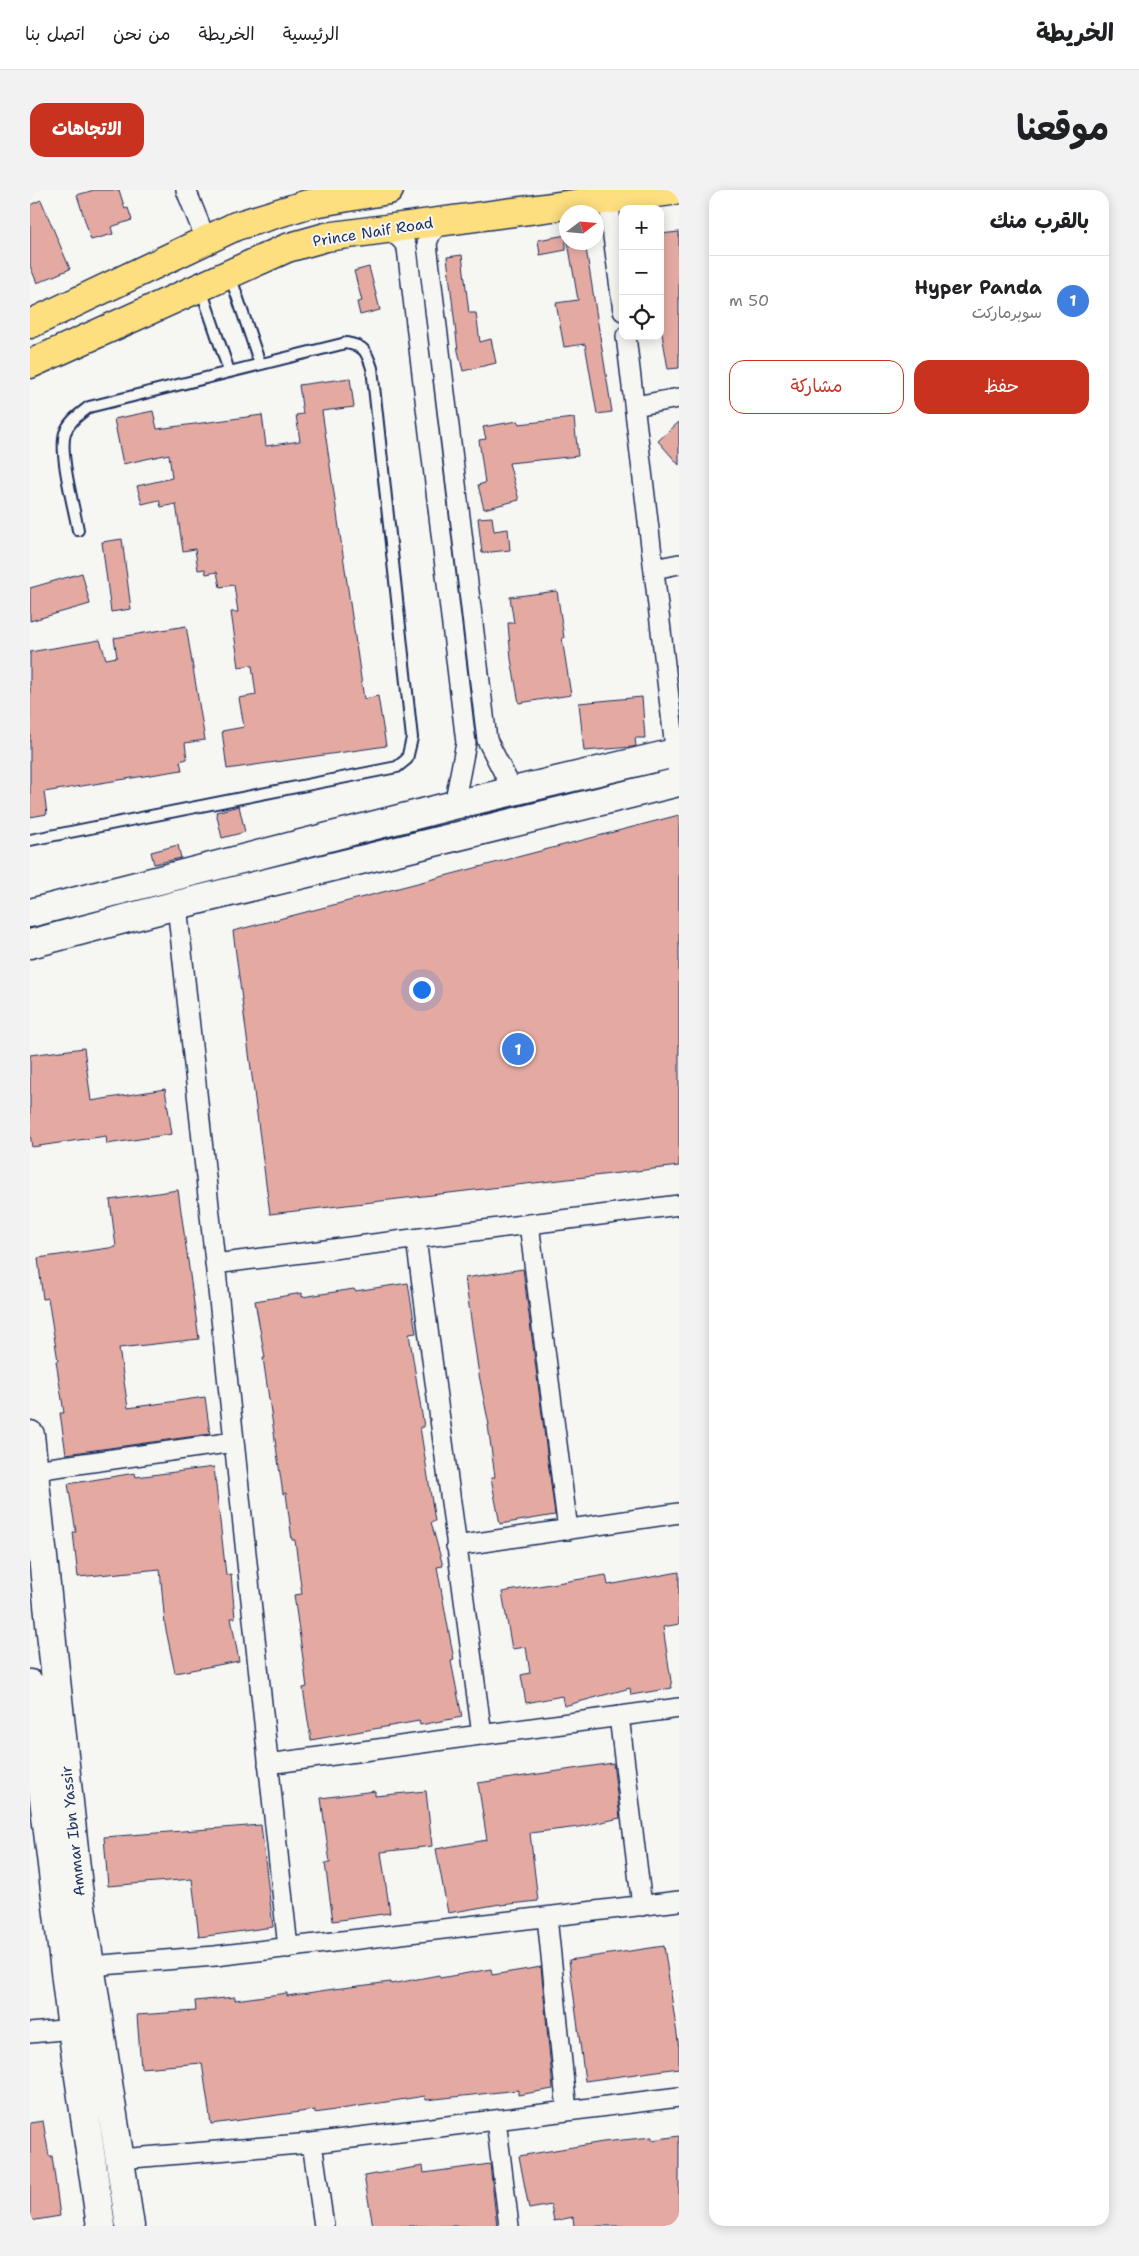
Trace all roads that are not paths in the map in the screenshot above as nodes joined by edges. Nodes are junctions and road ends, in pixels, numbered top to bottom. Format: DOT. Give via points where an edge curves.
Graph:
graph roads {
  1 [pos="186,190"];
  2 [pos="679,190"];
  3 [pos="381,191"];
  4 [pos="608,199"];
  5 [pos="448,221"];
  6 [pos="378,229"];
  7 [pos="206,240"];
  8 [pos="230,273"];
  9 [pos="200,286"];
  10 [pos="621,295"];
  11 [pos="30,324"];
  12 [pos="627,340"];
  13 [pos="30,364"];
  14 [pos="260,364"];
  15 [pos="230,372"];
  16 [pos="679,398"];
  17 [pos="635,406"];
  18 [pos="78,530"];
  19 [pos="679,564"];
  20 [pos="654,569"];
  21 [pos="677,752"];
  22 [pos="679,782"];
  23 [pos="513,791"];
  24 [pos="454,806"];
  25 [pos="30,840"];
  26 [pos="176,905"];
  27 [pos="30,913"];
  28 [pos="30,944"];
  29 [pos="679,1205"];
  30 [pos="530,1224"];
  31 [pos="416,1238"];
  32 [pos="215,1264"];
  33 [pos="30,1435"];
  34 [pos="234,1442"];
  35 [pos="35,1470"];
  36 [pos="679,1513"];
  37 [pos="568,1530"];
  38 [pos="456,1546"];
  39 [pos="30,1684"];
  40 [pos="679,1708"];
  41 [pos="619,1716"];
  42 [pos="482,1735"];
  43 [pos="268,1764"];
  44 [pos="679,1901"];
  45 [pos="642,1906"];
  46 [pos="546,1917"];
  47 [pos="288,1948"];
  48 [pos="90,1966"];
  49 [pos="72,2028"];
  50 [pos="30,2033"];
  51 [pos="679,2097"];
  52 [pos="567,2111"];
  53 [pos="496,2120"];
  54 [pos="312,2144"];
  55 [pos="120,2159"];
  56 [pos="102,2226"];
  57 [pos="130,2226"];
  58 [pos="324,2226"];
  59 [pos="509,2226"];
  1 -- 7 [label="street"];
  2 -- 4 [label="main road, Prince Naif Road"];
  3 -- 7 [label="main road" via="308,204"];
  4 -- 5 [label="main road, Prince Naif Road"];
  4 -- 10 [label="street"];
  5 -- 6 [label="main road, Prince Naif Road"];
  5 -- 23 [label="street" via="433,230 427,244 487,740"];
  6 -- 8 [label="main road, Prince Naif Road" via="326,237 287,248"];
  6 -- 24 [label="street" via="396,234 407,248 466,743"];
  7 -- 11 [label="main road"];
  8 -- 9 [label="main road, Prince Naif Road"];
  8 -- 14 [label="lane"];
  9 -- 13 [label="main road, Prince Naif Road"];
  9 -- 15 [label="lane"];
  12 -- 17 [label="street"];
  14 -- 15 [label="lane"];
  14 -- 25 [label="lane" via="346,343 358,345 366,352 372,368 412,738 407,759 398,767"];
  15 -- 18 [label="lane" via="105,402 89,407 73,419 65,432 64,450"];
  16 -- 17 [label="street"];
  17 -- 20 [label="street"];
  19 -- 20 [label="street"];
  20 -- 21 [label="street"];
  21 -- 22 [label="street"];
  21 -- 23 [label="street"];
  22 -- 26 [label="street"];
  23 -- 24 [label="street"];
  24 -- 27 [label="street"];
  26 -- 28 [label="street"];
  26 -- 32 [label="street"];
  29 -- 30 [label="street"];
  30 -- 31 [label="street"];
  30 -- 37 [label="street"];
  31 -- 32 [label="street"];
  31 -- 38 [label="street"];
  32 -- 34 [label="street"];
  33 -- 35 [label="street, Ammar Ibn Yassir"];
  34 -- 35 [label="street"];
  34 -- 43 [label="street"];
  35 -- 48 [label="street, Ammar Ibn Yassir" via="78,1887"];
  36 -- 37 [label="street"];
  37 -- 38 [label="street"];
  38 -- 42 [label="street"];
  39 -- 49 [label="street, Ammar Ibn Yassir"];
  40 -- 41 [label="street"];
  41 -- 42 [label="street"];
  41 -- 45 [label="street"];
  42 -- 43 [label="street"];
  43 -- 47 [label="street"];
  44 -- 45 [label="street"];
  45 -- 46 [label="street"];
  46 -- 47 [label="street"];
  46 -- 52 [label="street"];
  47 -- 48 [label="street"];
  48 -- 55 [label="street, Ammar Ibn Yassir"];
  49 -- 50 [label="street"];
  49 -- 56 [label="street, Ammar Ibn Yassir"];
  51 -- 52 [label="street"];
  52 -- 53 [label="street"];
  53 -- 54 [label="street"];
  53 -- 59 [label="street"];
  54 -- 55 [label="street"];
  54 -- 58 [label="street"];
  55 -- 57 [label="street, Ammar Ibn Yassir"];
}
